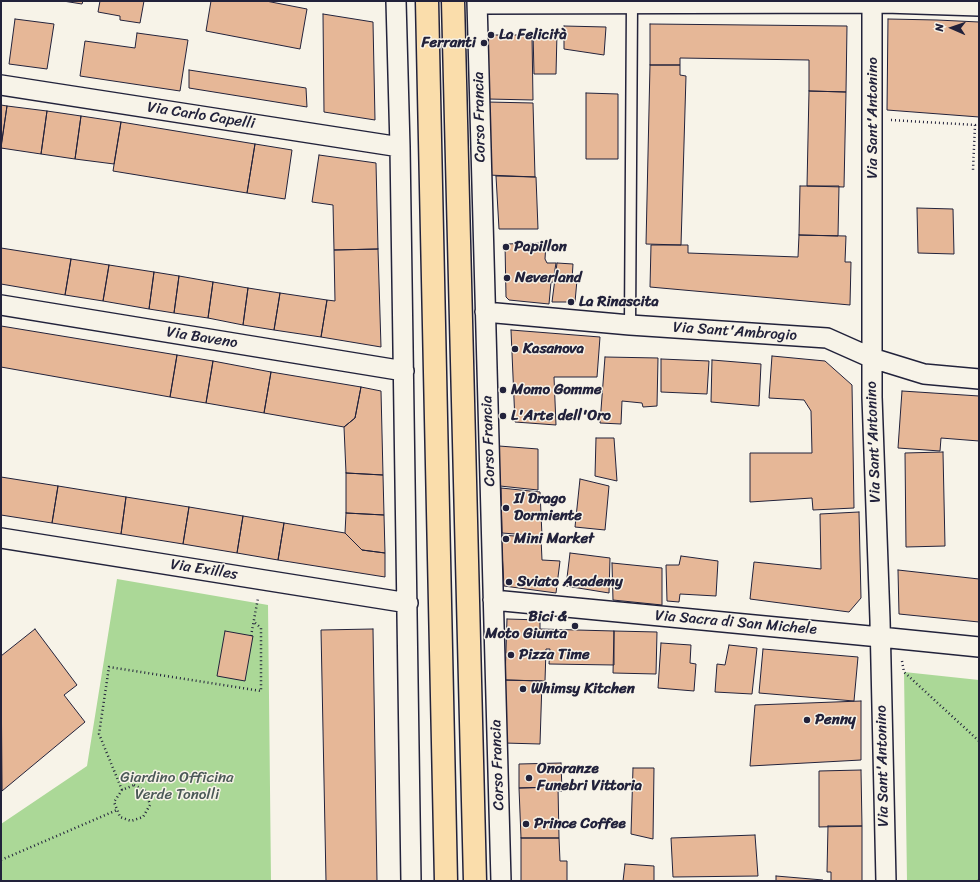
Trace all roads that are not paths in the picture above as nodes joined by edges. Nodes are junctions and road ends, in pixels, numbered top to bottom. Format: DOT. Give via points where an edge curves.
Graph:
graph roads {
  1 [pos="396,1"];
  2 [pos="427,1"];
  3 [pos="453,1"];
  4 [pos="478,2"];
  5 [pos="694,2"];
  6 [pos="872,2"];
  7 [pos="632,3"];
  8 [pos="979,6"];
  9 [pos="1,85"];
  10 [pos="400,147"];
  11 [pos="1,306"];
  12 [pos="486,312"];
  13 [pos="630,325"];
  14 [pos="872,358"];
  15 [pos="404,371"];
  16 [pos="979,379"];
  17 [pos="1,538"];
  18 [pos="494,600"];
  19 [pos="408,603"];
  20 [pos="880,637"];
  21 [pos="979,647"];
  22 [pos="411,881"];
  23 [pos="446,881"];
  24 [pos="475,881"];
  25 [pos="501,881"];
  26 [pos="886,881"];
  1 -- 10 [label="street"];
  2 -- 23 [label="main road"];
  3 -- 24 [label="main road, Corso Francia"];
  4 -- 7 [label="street"];
  4 -- 12 [label="street, Corso Francia"];
  5 -- 6 [label="street"];
  5 -- 7 [label="street"];
  6 -- 8 [label="street"];
  6 -- 14 [label="street, Via Sant'Antonino"];
  7 -- 13 [label="lane"];
  9 -- 10 [label="street, Via Carlo Capelli"];
  10 -- 15 [label="street"];
  11 -- 15 [label="street, Via Baveno"];
  12 -- 13 [label="street, Via Sant'Ambrogio"];
  12 -- 18 [label="street, Corso Francia"];
  13 -- 14 [label="street, Via Sant'Ambrogio" via="827,338"];
  14 -- 16 [label="street, Via Sant'Ambrogio" via="924,374"];
  14 -- 20 [label="street, Via Sant'Antonino"];
  15 -- 19 [label="street"];
  17 -- 19 [label="street, Via Exilles"];
  18 -- 20 [label="street, Via Sacra di San Michele"];
  18 -- 25 [label="street, Corso Francia"];
  19 -- 22 [label="street"];
  20 -- 21 [label="street, Via Sacra di San Michele"];
  20 -- 26 [label="street, Via Sant'Antonino"];
}
